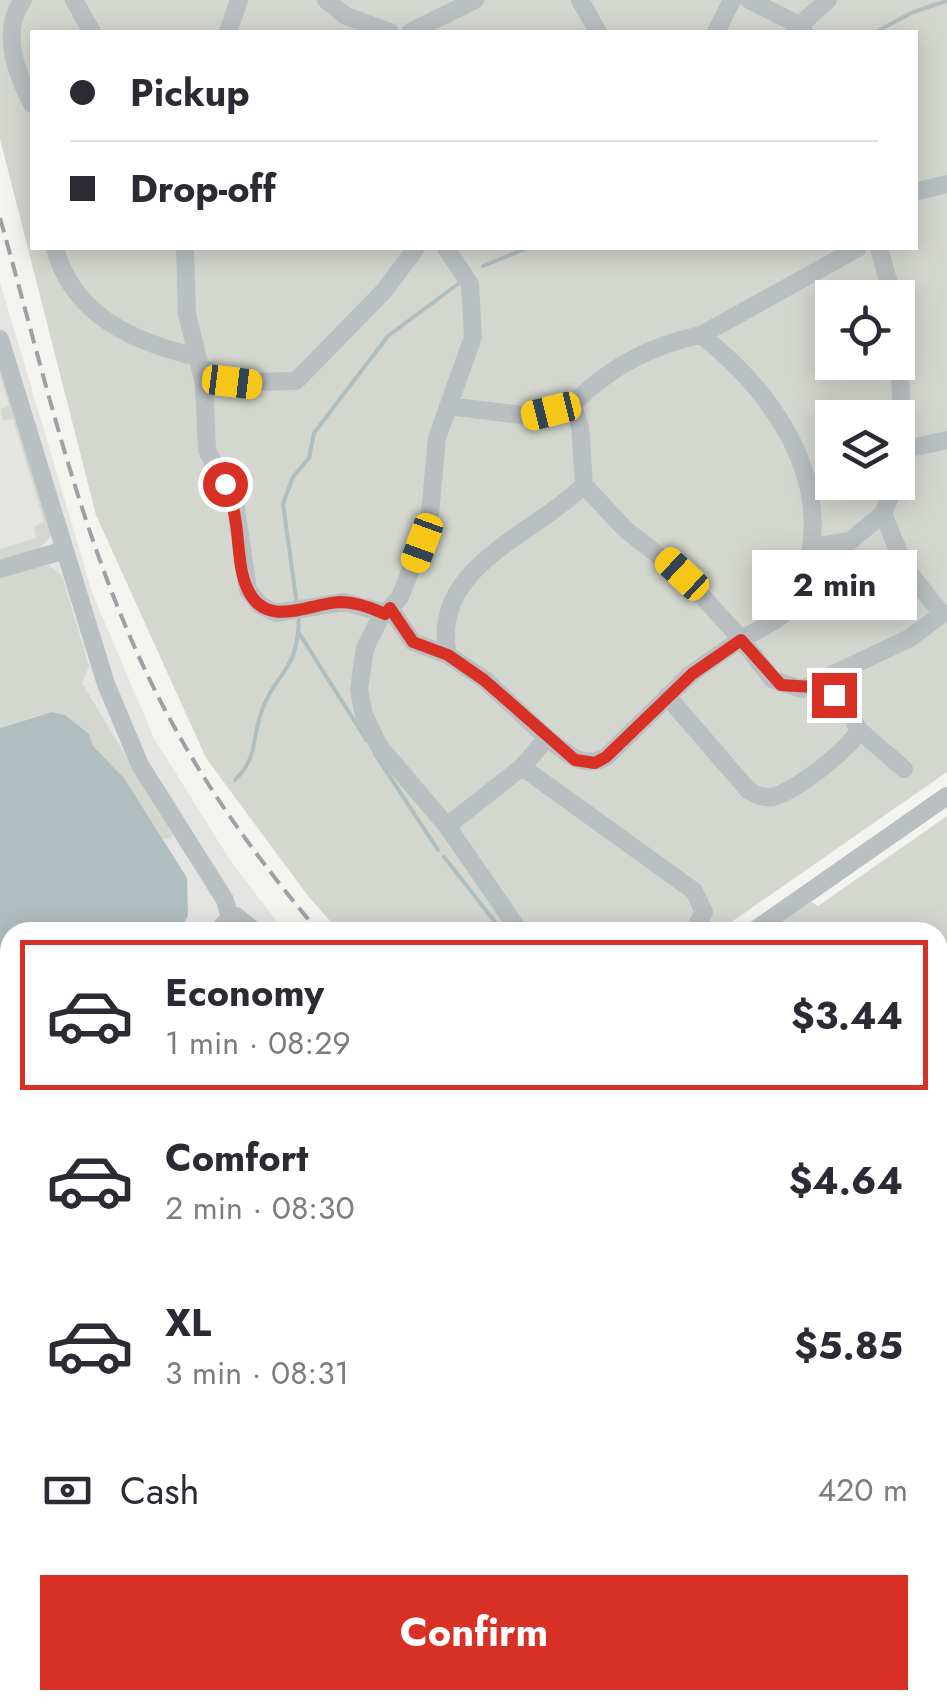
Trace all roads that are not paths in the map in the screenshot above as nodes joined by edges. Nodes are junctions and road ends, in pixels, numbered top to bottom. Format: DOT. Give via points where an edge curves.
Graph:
graph roads {
  1 [pos="23,0"];
  2 [pos="74,0"];
  3 [pos="240,0"];
  4 [pos="326,0"];
  5 [pos="474,0"];
  6 [pos="580,0"];
  7 [pos="732,0"];
  8 [pos="750,0"];
  9 [pos="828,0"];
  10 [pos="91,30"];
  11 [pos="229,30"];
  12 [pos="384,30"];
  13 [pos="414,30"];
  14 [pos="597,30"];
  15 [pos="717,30"];
  16 [pos="798,30"];
  17 [pos="30,99"];
  18 [pos="947,184"];
  19 [pos="918,191"];
  20 [pos="55,250"];
  21 [pos="185,250"];
  22 [pos="415,250"];
  23 [pos="447,250"];
  24 [pos="854,250"];
  25 [pos="879,250"];
  26 [pos="888,280"];
  27 [pos="701,336"];
  28 [pos="0,339"];
  29 [pos="199,363"];
  30 [pos="448,406"];
  31 [pos="572,406"];
  32 [pos="947,440"];
  33 [pos="915,447"];
  34 [pos="584,485"];
  35 [pos="889,500"];
  36 [pos="884,514"];
  37 [pos="812,546"];
  38 [pos="65,550"];
  39 [pos="0,569"];
  40 [pos="388,611"];
  41 [pos="944,612"];
  42 [pos="741,640"];
  43 [pos="448,655"];
  44 [pos="842,672"];
  45 [pos="812,687"];
  46 [pos="667,696"];
  47 [pos="851,710"];
  48 [pos="860,730"];
  49 [pos="548,738"];
  50 [pos="522,767"];
  51 [pos="904,769"];
  52 [pos="947,796"];
  53 [pos="447,826"];
  54 [pos="230,918"];
  55 [pos="226,922"];
  56 [pos="244,922"];
  57 [pos="513,922"];
  58 [pos="698,922"];
  59 [pos="766,922"];
  1 -- 17 [label="street" via="9,25"];
  2 -- 10 [label="street"];
  3 -- 11 [label="street"];
  4 -- 12 [label="street" via="346,16"];
  5 -- 13 [label="street"];
  6 -- 14 [label="street"];
  7 -- 15 [label="street"];
  8 -- 16 [label="street"];
  9 -- 16 [label="street"];
  18 -- 19 [label="street"];
  20 -- 29 [label="street" via="82,302 111,326"];
  21 -- 29 [label="street" via="187,314"];
  22 -- 29 [label="street" via="296,381 232,382"];
  23 -- 30 [label="street" via="470,284 474,326"];
  24 -- 27 [label="street"];
  25 -- 26 [label="street"];
  27 -- 31 [label="street" via="662,345 618,367"];
  27 -- 37 [label="street" via="751,382 794,446 811,488"];
  28 -- 38 [label="street"];
  29 -- 40 [label="street" via="206,450 236,508 244,578 254,599 276,612 344,602"];
  30 -- 31 [label="street" via="530,416"];
  30 -- 40 [label="street" via="429,524"];
  31 -- 34 [label="street"];
  32 -- 33 [label="street"];
  34 -- 42 [label="street" via="625,529 682,574"];
  34 -- 43 [label="street" via="466,575 448,607"];
  35 -- 36 [label="street"];
  36 -- 37 [label="street" via="850,540"];
  36 -- 41 [label="street" via="906,568"];
  37 -- 42 [label="street" via="793,604"];
  38 -- 39 [label="street"];
  38 -- 54 [label="street" via="106,684 140,765 215,880"];
  40 -- 43 [label="street" via="413,642"];
  40 -- 53 [label="street" via="360,664 364,715 378,746"];
  41 -- 44 [label="street" via="910,638"];
  42 -- 45 [label="street" via="773,680"];
  42 -- 46 [label="street"];
  43 -- 49 [label="street" via="510,699"];
  44 -- 45 [label="street"];
  44 -- 47 [label="street"];
  45 -- 47 [label="street"];
  46 -- 48 [label="street" via="749,791 762,797 780,794 853,744"];
  46 -- 49 [label="street" via="595,763 575,760"];
  47 -- 48 [label="street"];
  48 -- 51 [label="street"];
  49 -- 50 [label="street"];
  50 -- 53 [label="street"];
  50 -- 58 [label="street" via="694,891 704,912"];
  52 -- 59 [label="street"];
  53 -- 57 [label="street"];
  54 -- 55 [label="street"];
  54 -- 56 [label="street"];
}
